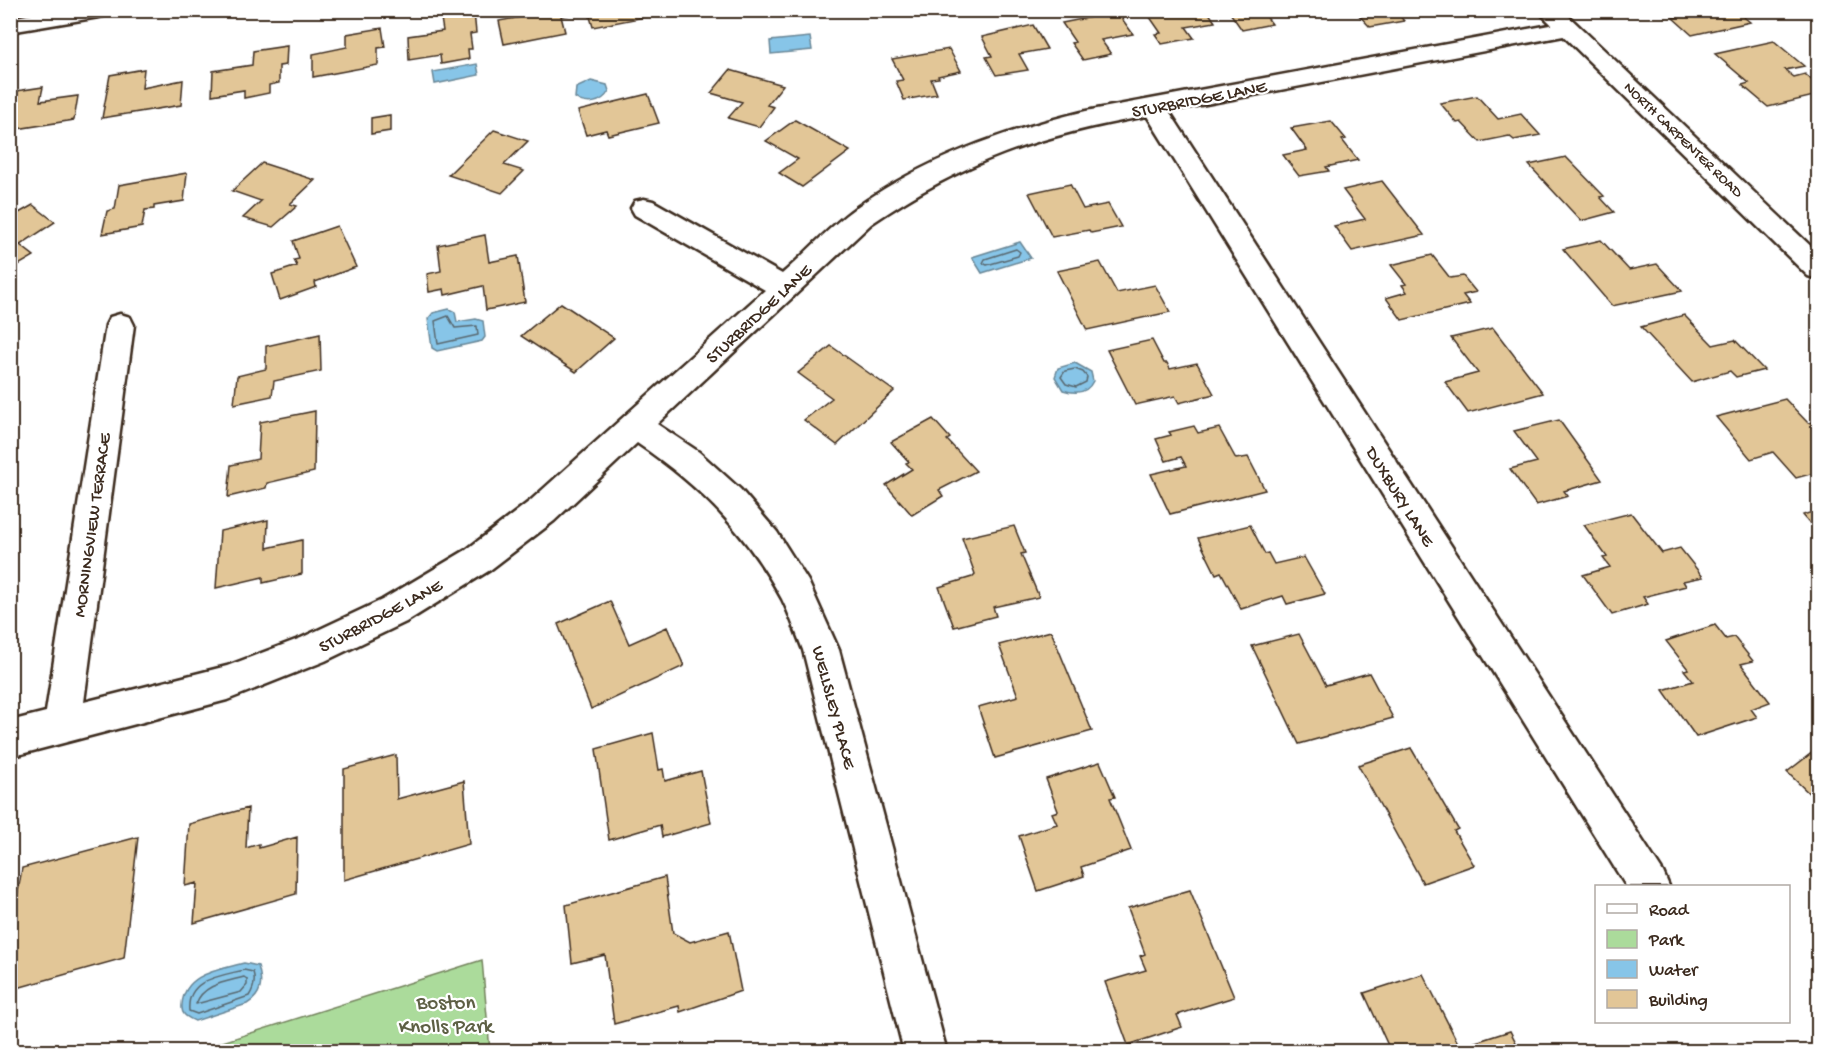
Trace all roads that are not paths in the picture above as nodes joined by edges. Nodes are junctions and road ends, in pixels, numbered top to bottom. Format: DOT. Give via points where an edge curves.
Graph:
graph roads {
  1 [pos="99,10"];
  2 [pos="1557,20"];
  3 [pos="10,25"];
  4 [pos="1153,106"];
  5 [pos="644,208"];
  6 [pos="1818,269"];
  7 [pos="784,288"];
  8 [pos="120,325"];
  9 [pos="636,426"];
  10 [pos="62,726"];
  11 [pos="10,740"];
  12 [pos="1648,885"];
  13 [pos="926,1052"];
  1 -- 3 [label="street"];
  2 -- 4 [label="street, STURBRIDGE LANE"];
  2 -- 6 [label="street, NORTH CARPENTER ROAD"];
  4 -- 7 [label="street, STURBRIDGE LANE" via="1036,130 941,167 862,218"];
  4 -- 12 [label="street, DUXBURY LANE"];
  5 -- 7 [label="street"];
  7 -- 9 [label="street, STURBRIDGE LANE"];
  8 -- 10 [label="street, MORNINGVIEW TERRACE"];
  9 -- 10 [label="street, STURBRIDGE LANE" via="542,512 478,560 394,611 313,650 226,683"];
  9 -- 13 [label="street, WELLSLEY PLACE" via="688,461 729,499 765,542 796,592 821,650"];
  10 -- 11 [label="street, STURBRIDGE LANE"];
}
